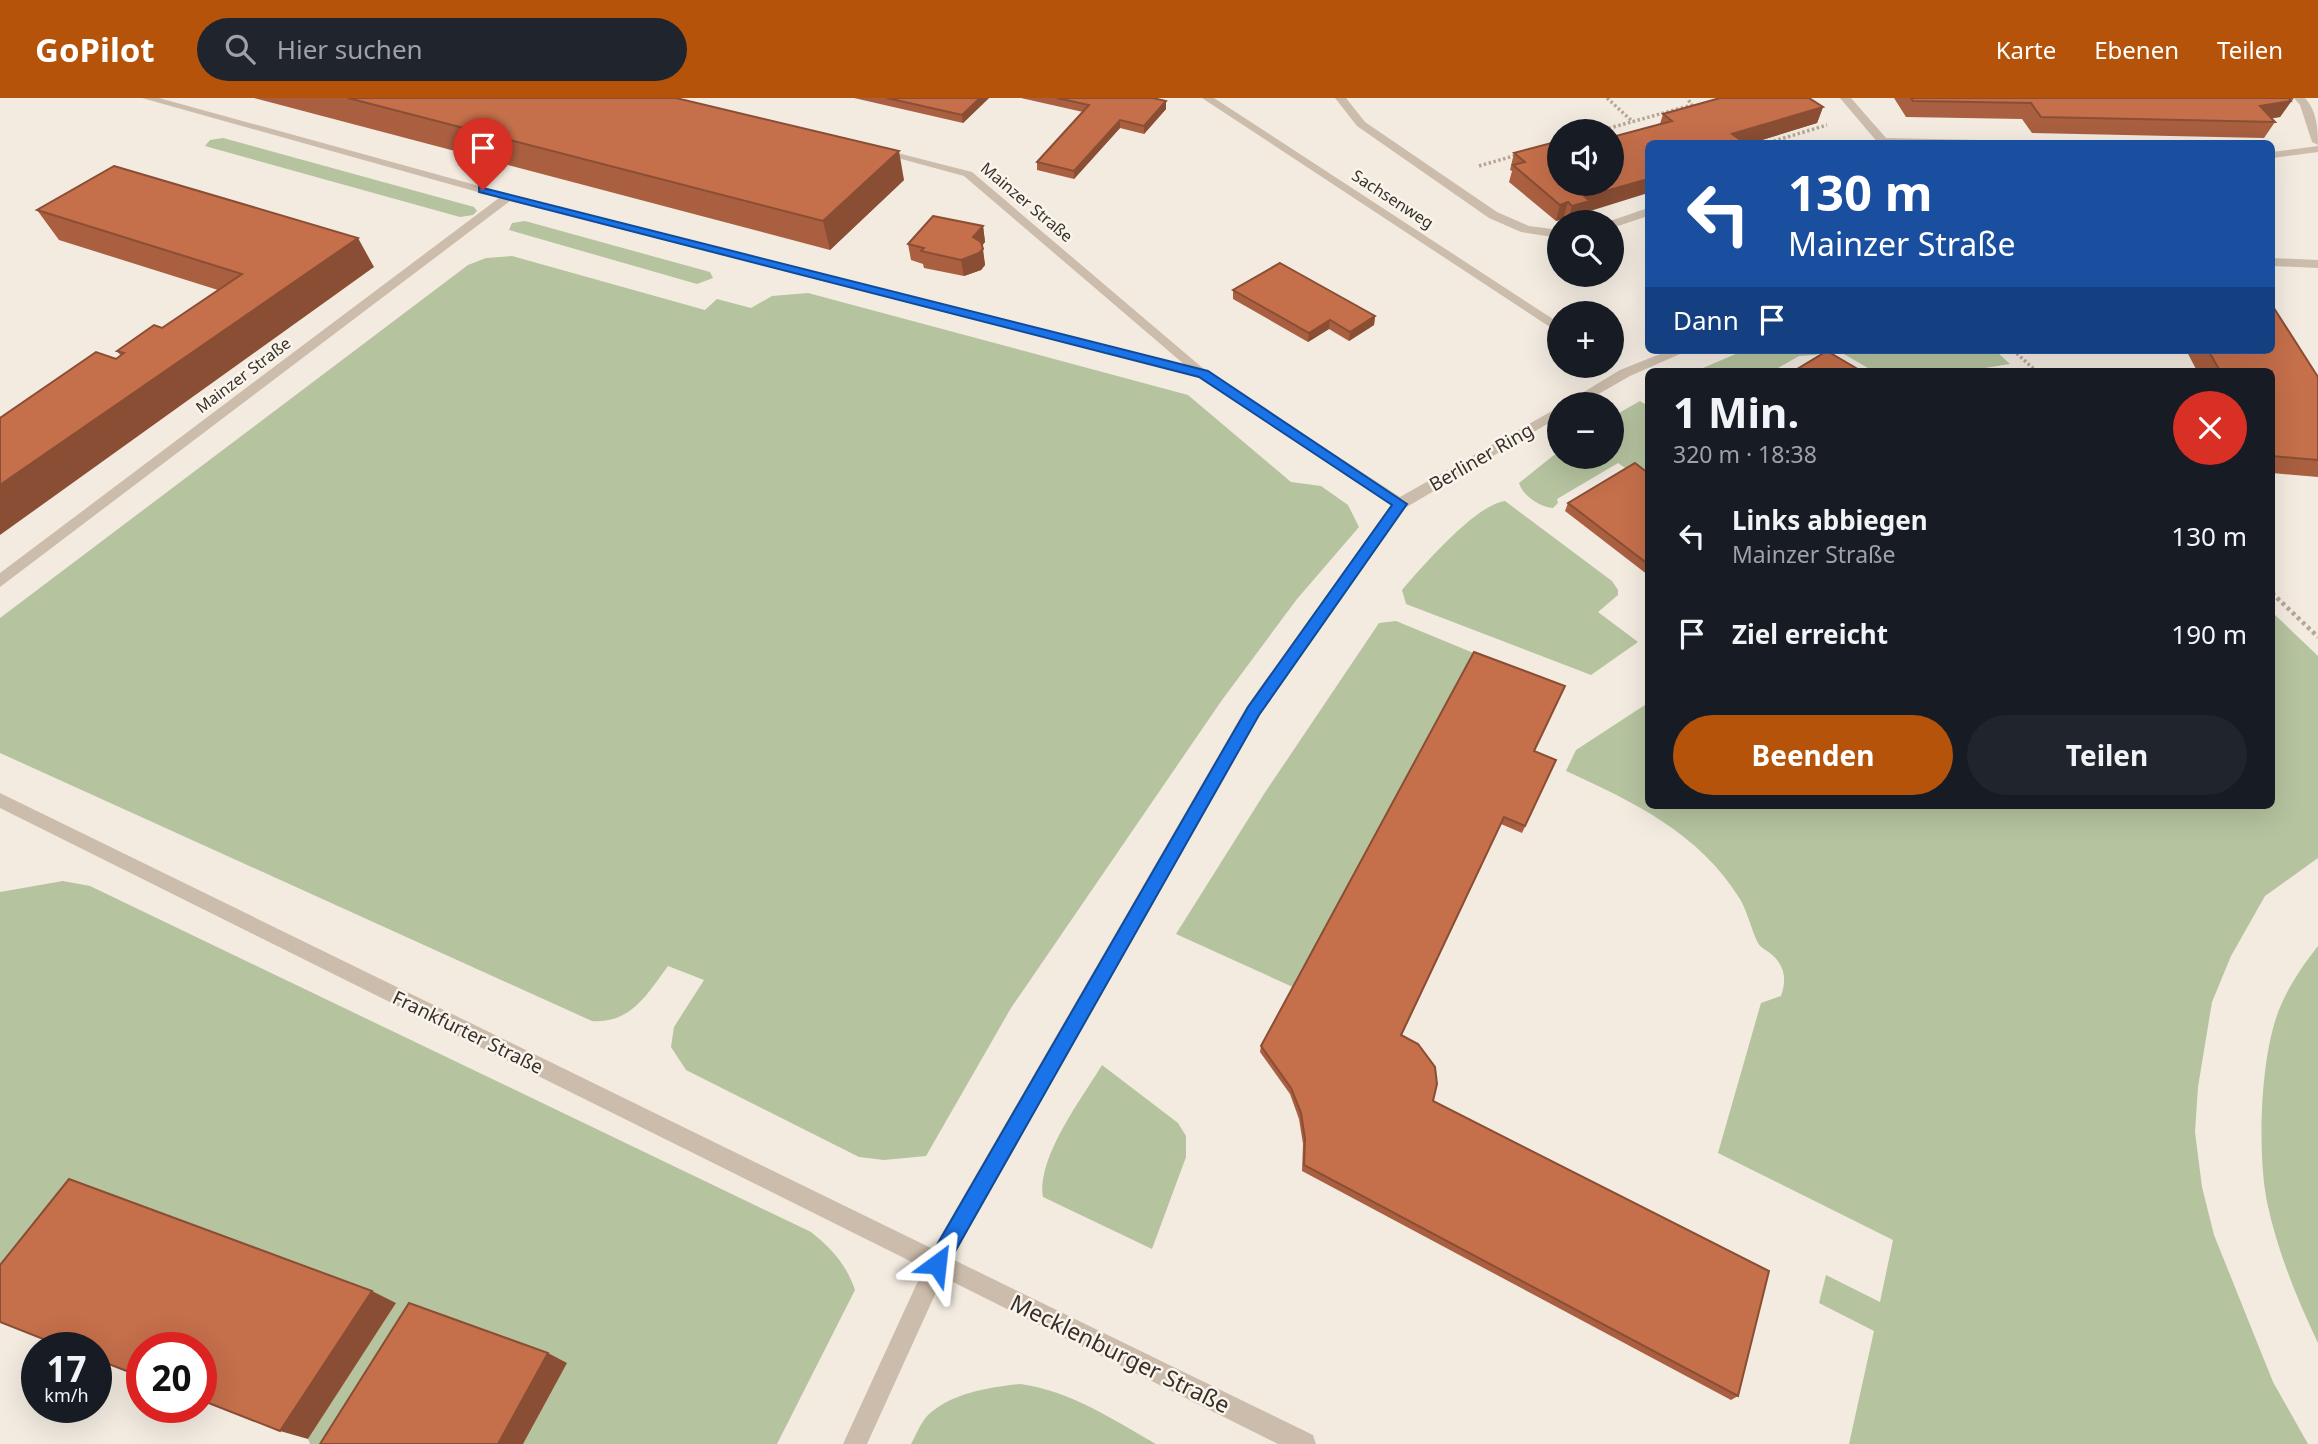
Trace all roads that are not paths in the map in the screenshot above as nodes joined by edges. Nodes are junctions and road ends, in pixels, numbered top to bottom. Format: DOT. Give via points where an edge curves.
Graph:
graph roads {
  1 [pos="147,98"];
  2 [pos="1208,98"];
  3 [pos="1340,98"];
  4 [pos="1845,98"];
  5 [pos="2299,98"];
  6 [pos="1882,140"];
  7 [pos="2318,142"];
  8 [pos="864,148"];
  9 [pos="2275,148"];
  10 [pos="2318,149"];
  11 [pos="2275,155"];
  12 [pos="508,197"];
  13 [pos="1645,213"];
  14 [pos="1624,220"];
  15 [pos="1547,233"];
  16 [pos="2275,262"];
  17 [pos="2318,264"];
  18 [pos="1547,321"];
  19 [pos="1672,354"];
  20 [pos="1625,373"];
  21 [pos="1203,374"];
  22 [pos="1592,392"];
  23 [pos="1547,418"];
  24 [pos="1400,504"];
  25 [pos="0,581"];
  26 [pos="0,800"];
  27 [pos="937,1264"];
  28 [pos="855,1444"];
  29 [pos="1304,1444"];
  1 -- 12 [label="lane, Mainzer Straße"];
  2 -- 18 [label="lane, Sachsenweg"];
  3 -- 15 [label="lane" via="1362,124 1493,215 1513,227"];
  4 -- 6 [label="lane"];
  5 -- 7 [label="lane"];
  8 -- 21 [label="lane, Mainzer Straße" via="968,174"];
  9 -- 10 [label="lane"];
  10 -- 11 [label="lane"];
  12 -- 21 [label="lane, Mainzer Straße"];
  12 -- 25 [label="lane, Mainzer Straße"];
  13 -- 14 [label="lane"];
  16 -- 17 [label="lane"];
  19 -- 20 [label="lane"];
  20 -- 22 [label="lane"];
  21 -- 24 [label="lane, Mainzer Straße"];
  23 -- 24 [label="lane, Berliner Ring"];
  24 -- 27 [label="lane, Berliner Ring" via="1253,711"];
  26 -- 27 [label="lane, Frankfurter Straße"];
  27 -- 28 [label="lane, Berliner Ring"];
  27 -- 29 [label="lane, Mecklenburger Straße"];
}
